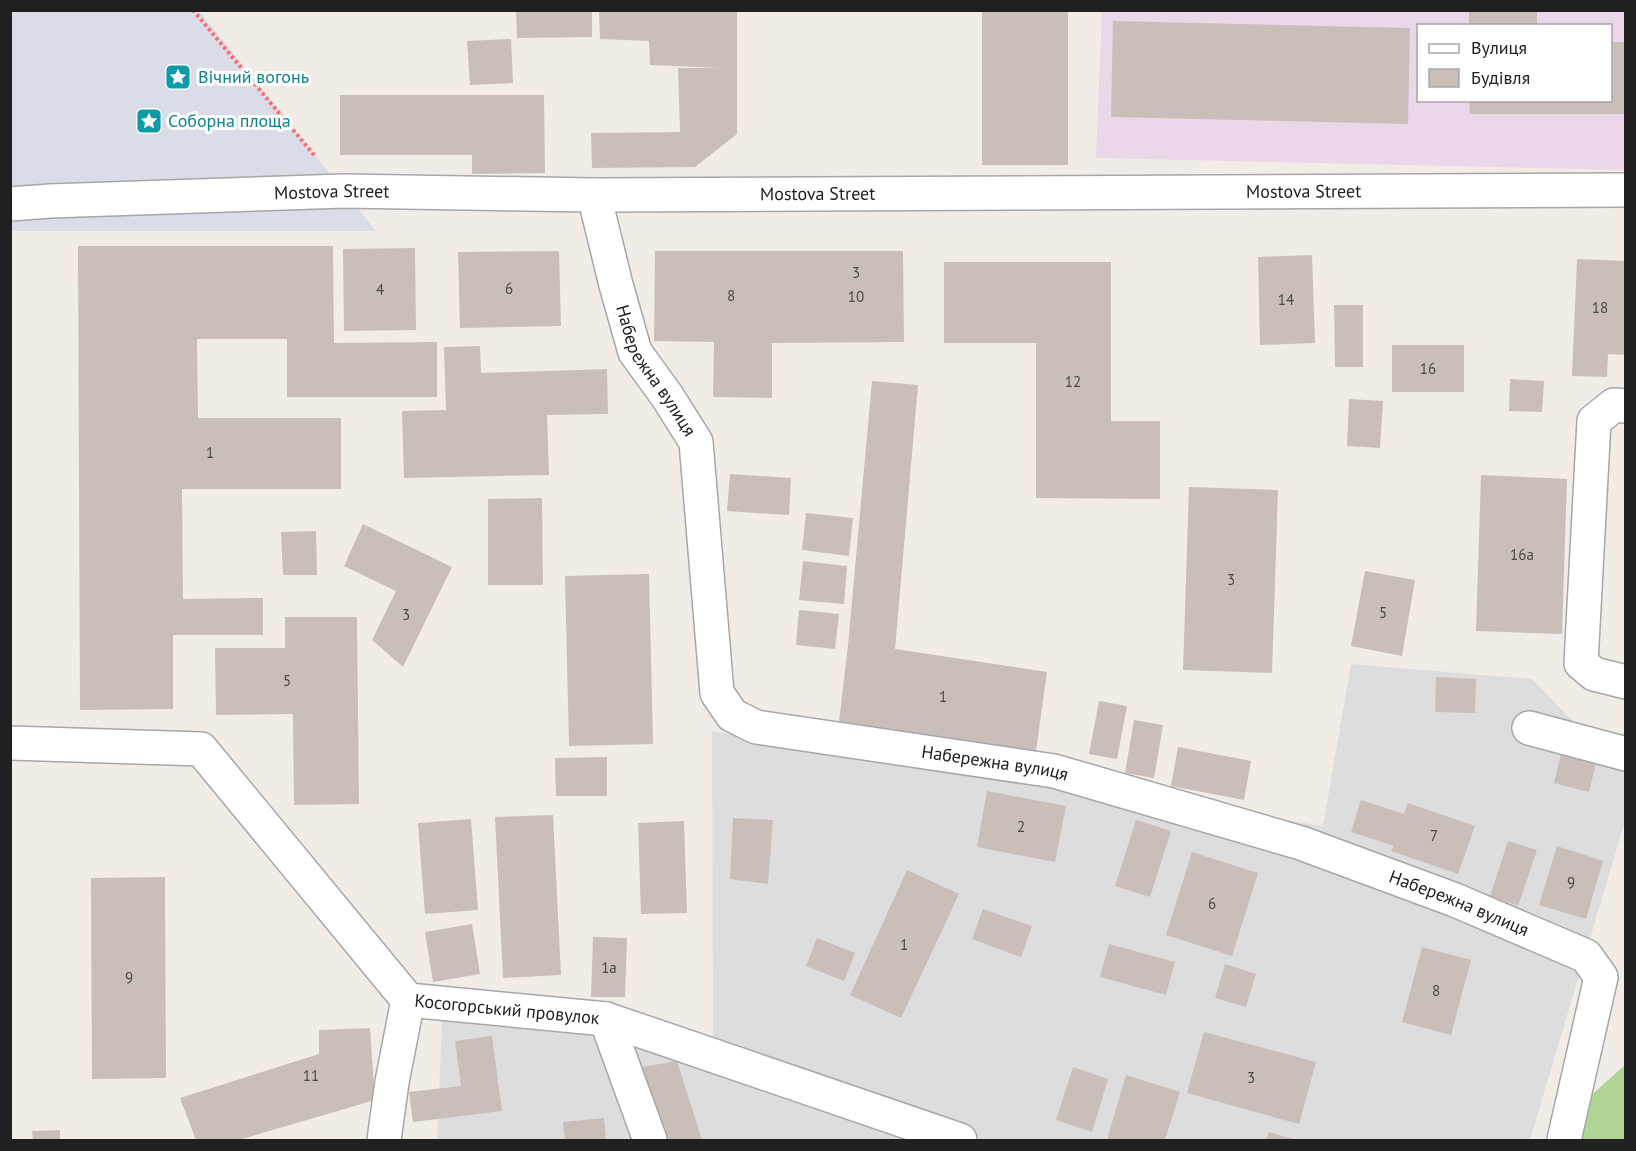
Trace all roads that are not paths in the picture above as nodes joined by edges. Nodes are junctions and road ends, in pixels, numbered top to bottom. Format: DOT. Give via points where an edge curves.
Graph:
graph roads {
  1 [pos="1626,190"];
  2 [pos="594,195"];
  3 [pos="10,204"];
  4 [pos="1626,406"];
  5 [pos="1626,682"];
  6 [pos="1529,728"];
  7 [pos="10,743"];
  8 [pos="1626,754"];
  9 [pos="408,1000"];
  10 [pos="606,1019"];
  11 [pos="384,1140"];
  12 [pos="650,1140"];
  13 [pos="960,1140"];
  14 [pos="1564,1140"];
  1 -- 2 [label="street, Mostova Street"];
  2 -- 3 [label="street, Mostova Street" via="344,191"];
  2 -- 14 [label="street, Набережна вулиця" via="635,352 696,442 717,693 732,716 756,726 1065,775 1301,843 1455,900 1586,956 1601,977"];
  4 -- 5 [label="street" via="1614,405 1594,421 1581,663 1594,674"];
  6 -- 8 [label="street"];
  7 -- 9 [label="street, Косогорський провулок" via="201,749"];
  9 -- 10 [label="street, Косогорський провулок"];
  9 -- 11 [label="street"];
  10 -- 12 [label="street"];
  10 -- 13 [label="street, Косогорський провулок"];
}
